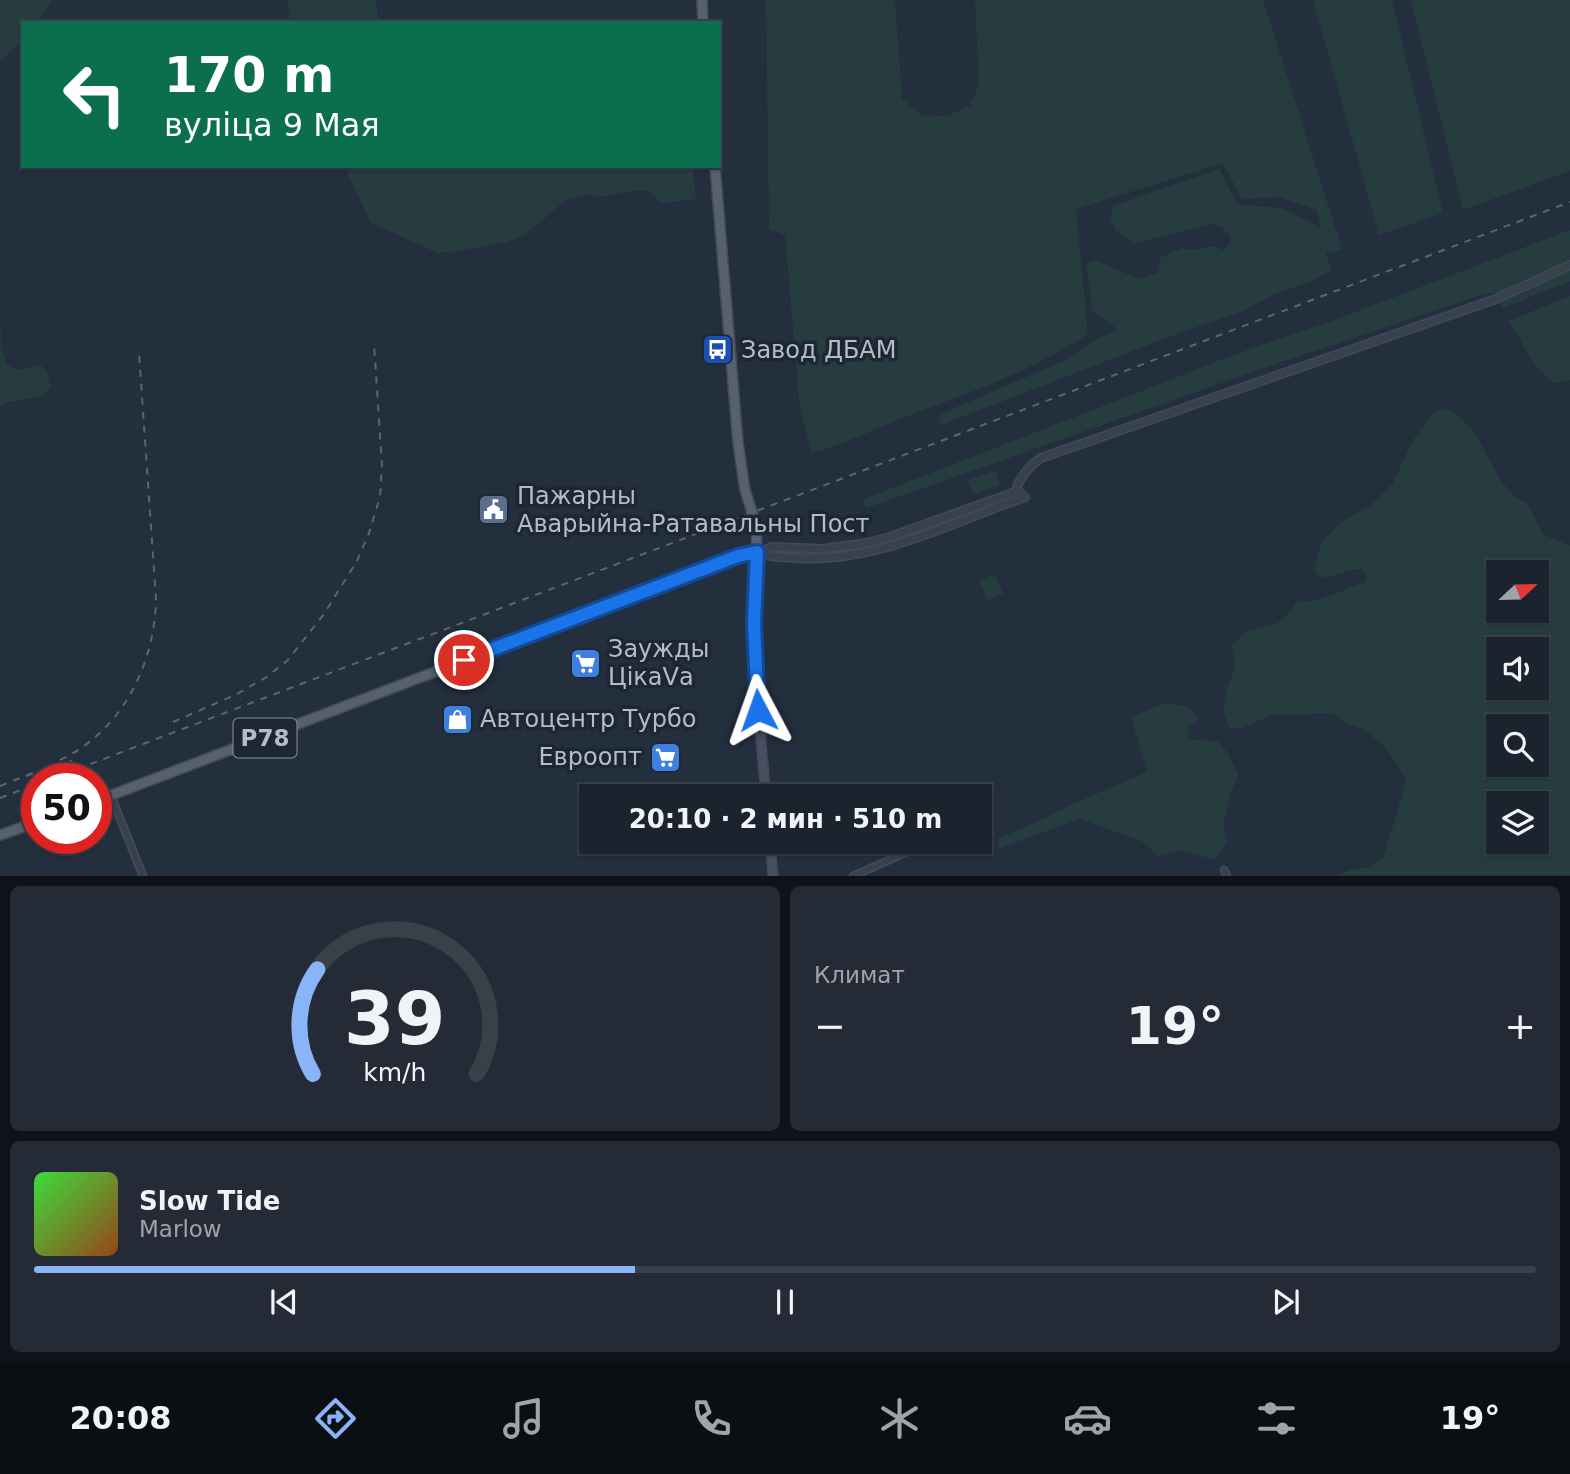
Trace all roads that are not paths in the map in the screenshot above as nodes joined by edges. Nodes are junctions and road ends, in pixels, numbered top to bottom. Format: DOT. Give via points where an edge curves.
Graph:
graph roads {
  1 [pos="702,0"];
  2 [pos="703,21"];
  3 [pos="715,168"];
  4 [pos="1570,265"];
  5 [pos="757,552"];
  6 [pos="765,784"];
  7 [pos="112,796"];
  8 [pos="112,798"];
  9 [pos="21,828"];
  10 [pos="1,835"];
  11 [pos="772,854"];
  12 [pos="902,854"];
  13 [pos="143,876"];
  14 [pos="773,876"];
  15 [pos="853,876"];
  1 -- 2 [label="main road"];
  3 -- 5 [label="main road" via="738,443 756,525"];
  4 -- 5 [label="street" via="1493,300 1041,458 1023,474 1017,486 1021,494 893,545 805,559"];
  5 -- 6 [label="main road" via="756,687"];
  5 -- 7 [label="main road, Р78"];
  8 -- 13 [label="street"];
  9 -- 10 [label="main road"];
  11 -- 14 [label="main road"];
  12 -- 15 [label="street"];
}
